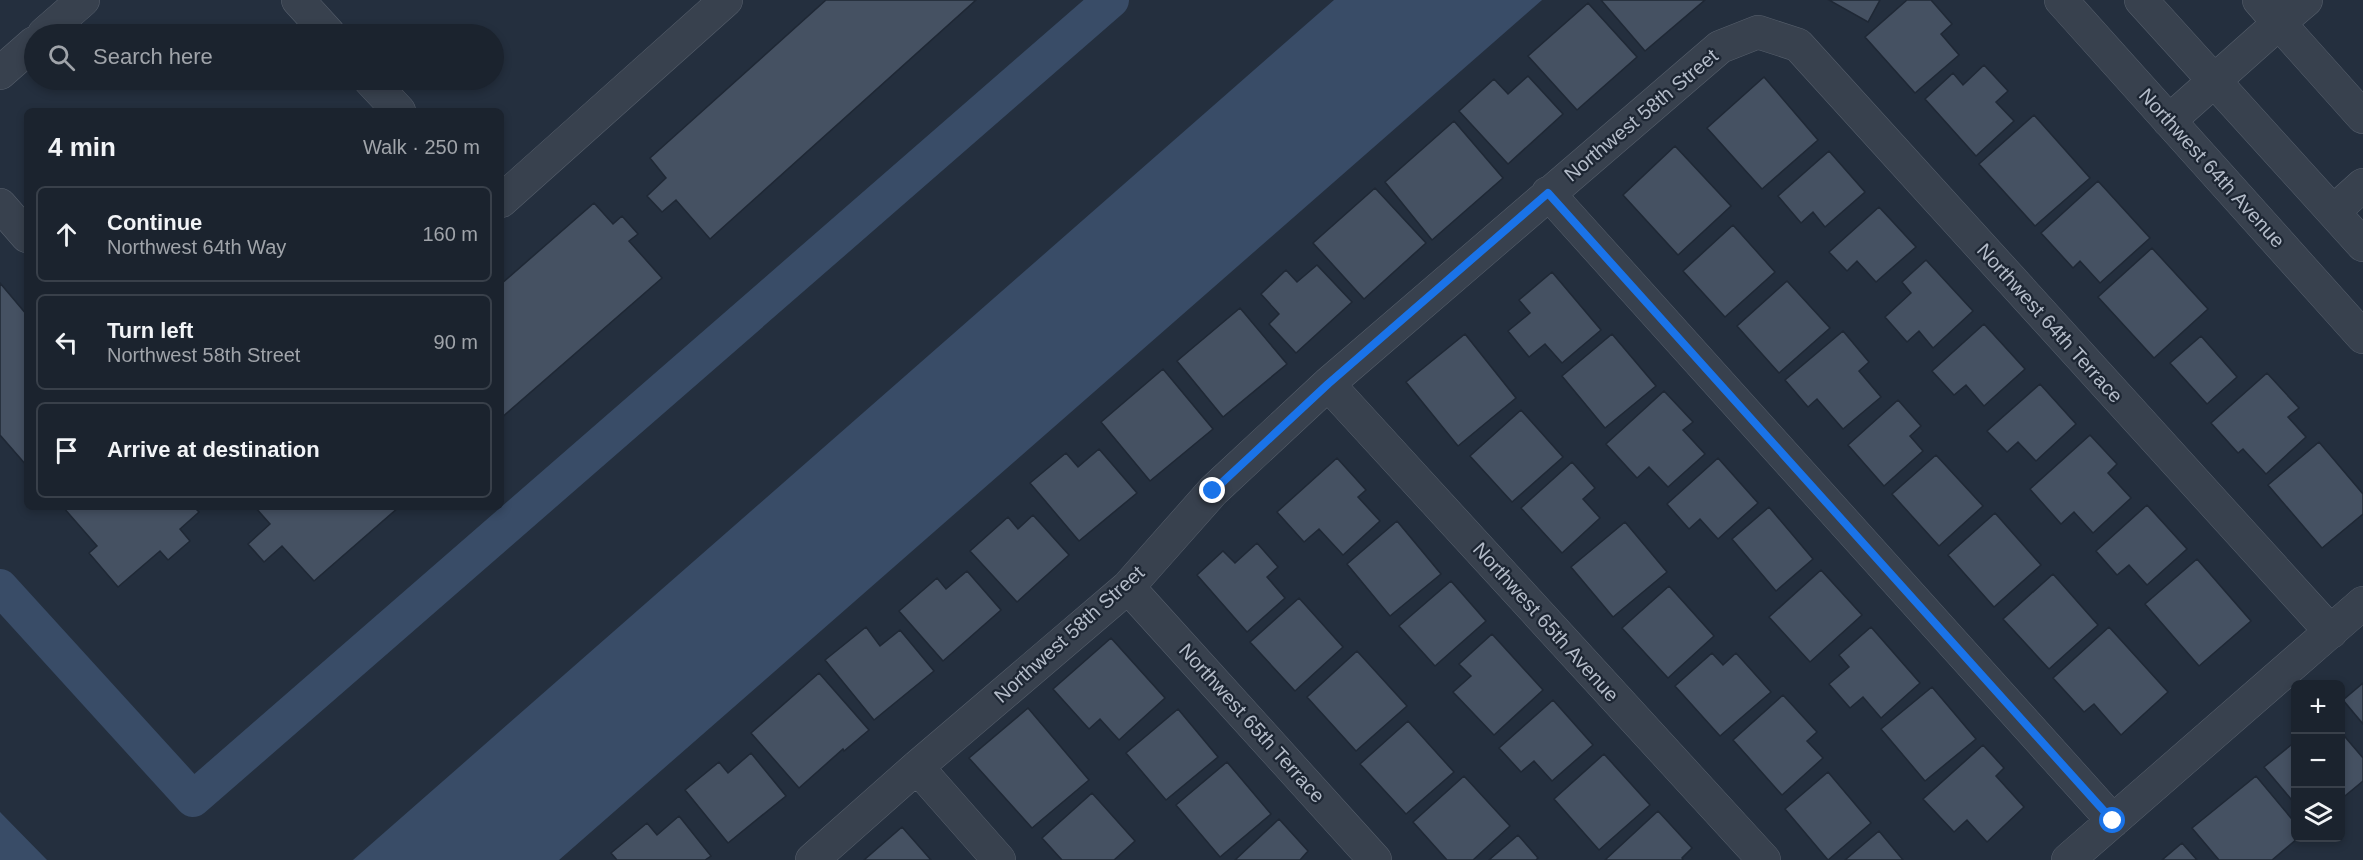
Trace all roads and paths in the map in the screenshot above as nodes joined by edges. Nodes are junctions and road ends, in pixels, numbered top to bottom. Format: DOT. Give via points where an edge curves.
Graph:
graph roads {
  1 [pos="83,0"];
  2 [pos="298,0"];
  3 [pos="726,0"];
  4 [pos="2061,0"];
  5 [pos="2141,0"];
  6 [pos="2306,0"];
  7 [pos="2269,11"];
  8 [pos="55,24"];
  9 [pos="321,24"];
  10 [pos="1758,32"];
  11 [pos="24,51"];
  12 [pos="0,73"];
  13 [pos="2214,80"];
  14 [pos="379,90"];
  15 [pos="396,108"];
  16 [pos="2363,117"];
  17 [pos="2169,121"];
  18 [pos="2363,185"];
  19 [pos="1548,193"];
  20 [pos="504,198"];
  21 [pos="0,206"];
  22 [pos="2333,212"];
  23 [pos="24,233"];
  24 [pos="2363,245"];
  25 [pos="2363,337"];
  26 [pos="1328,384"];
  27 [pos="1128,587"];
  28 [pos="2363,603"];
  29 [pos="2331,632"];
  30 [pos="916,767"];
  31 [pos="2113,821"];
  32 [pos="812,860"];
  33 [pos="999,860"];
  34 [pos="1375,860"];
  35 [pos="1764,860"];
  36 [pos="2068,860"];
  1 -- 8 [label="street"];
  2 -- 9 [label="street"];
  3 -- 20 [label="street"];
  4 -- 17 [label="street, Northwest 64th Avenue"];
  5 -- 13 [label="street"];
  6 -- 7 [label="street"];
  7 -- 13 [label="street"];
  7 -- 16 [label="street"];
  10 -- 19 [label="street, Northwest 58th Street" via="1720,47"];
  10 -- 29 [label="street, Northwest 64th Terrace" via="1798,45"];
  11 -- 12 [label="street"];
  13 -- 17 [label="street"];
  13 -- 22 [label="street"];
  14 -- 15 [label="street"];
  17 -- 25 [label="street, Northwest 64th Avenue"];
  18 -- 22 [label="street"];
  19 -- 26 [label="street, Northwest 58th Street"];
  19 -- 31 [label="street"];
  21 -- 23 [label="street"];
  22 -- 24 [label="street"];
  26 -- 27 [label="street, Northwest 58th Street" via="1213,491"];
  26 -- 35 [label="street, Northwest 65th Avenue"];
  27 -- 30 [label="street, Northwest 58th Street"];
  27 -- 34 [label="street, Northwest 65th Terrace"];
  28 -- 29 [label="street"];
  29 -- 31 [label="street"];
  30 -- 32 [label="street, Northwest 58th Street"];
  30 -- 33 [label="street"];
  31 -- 36 [label="street"];
}
